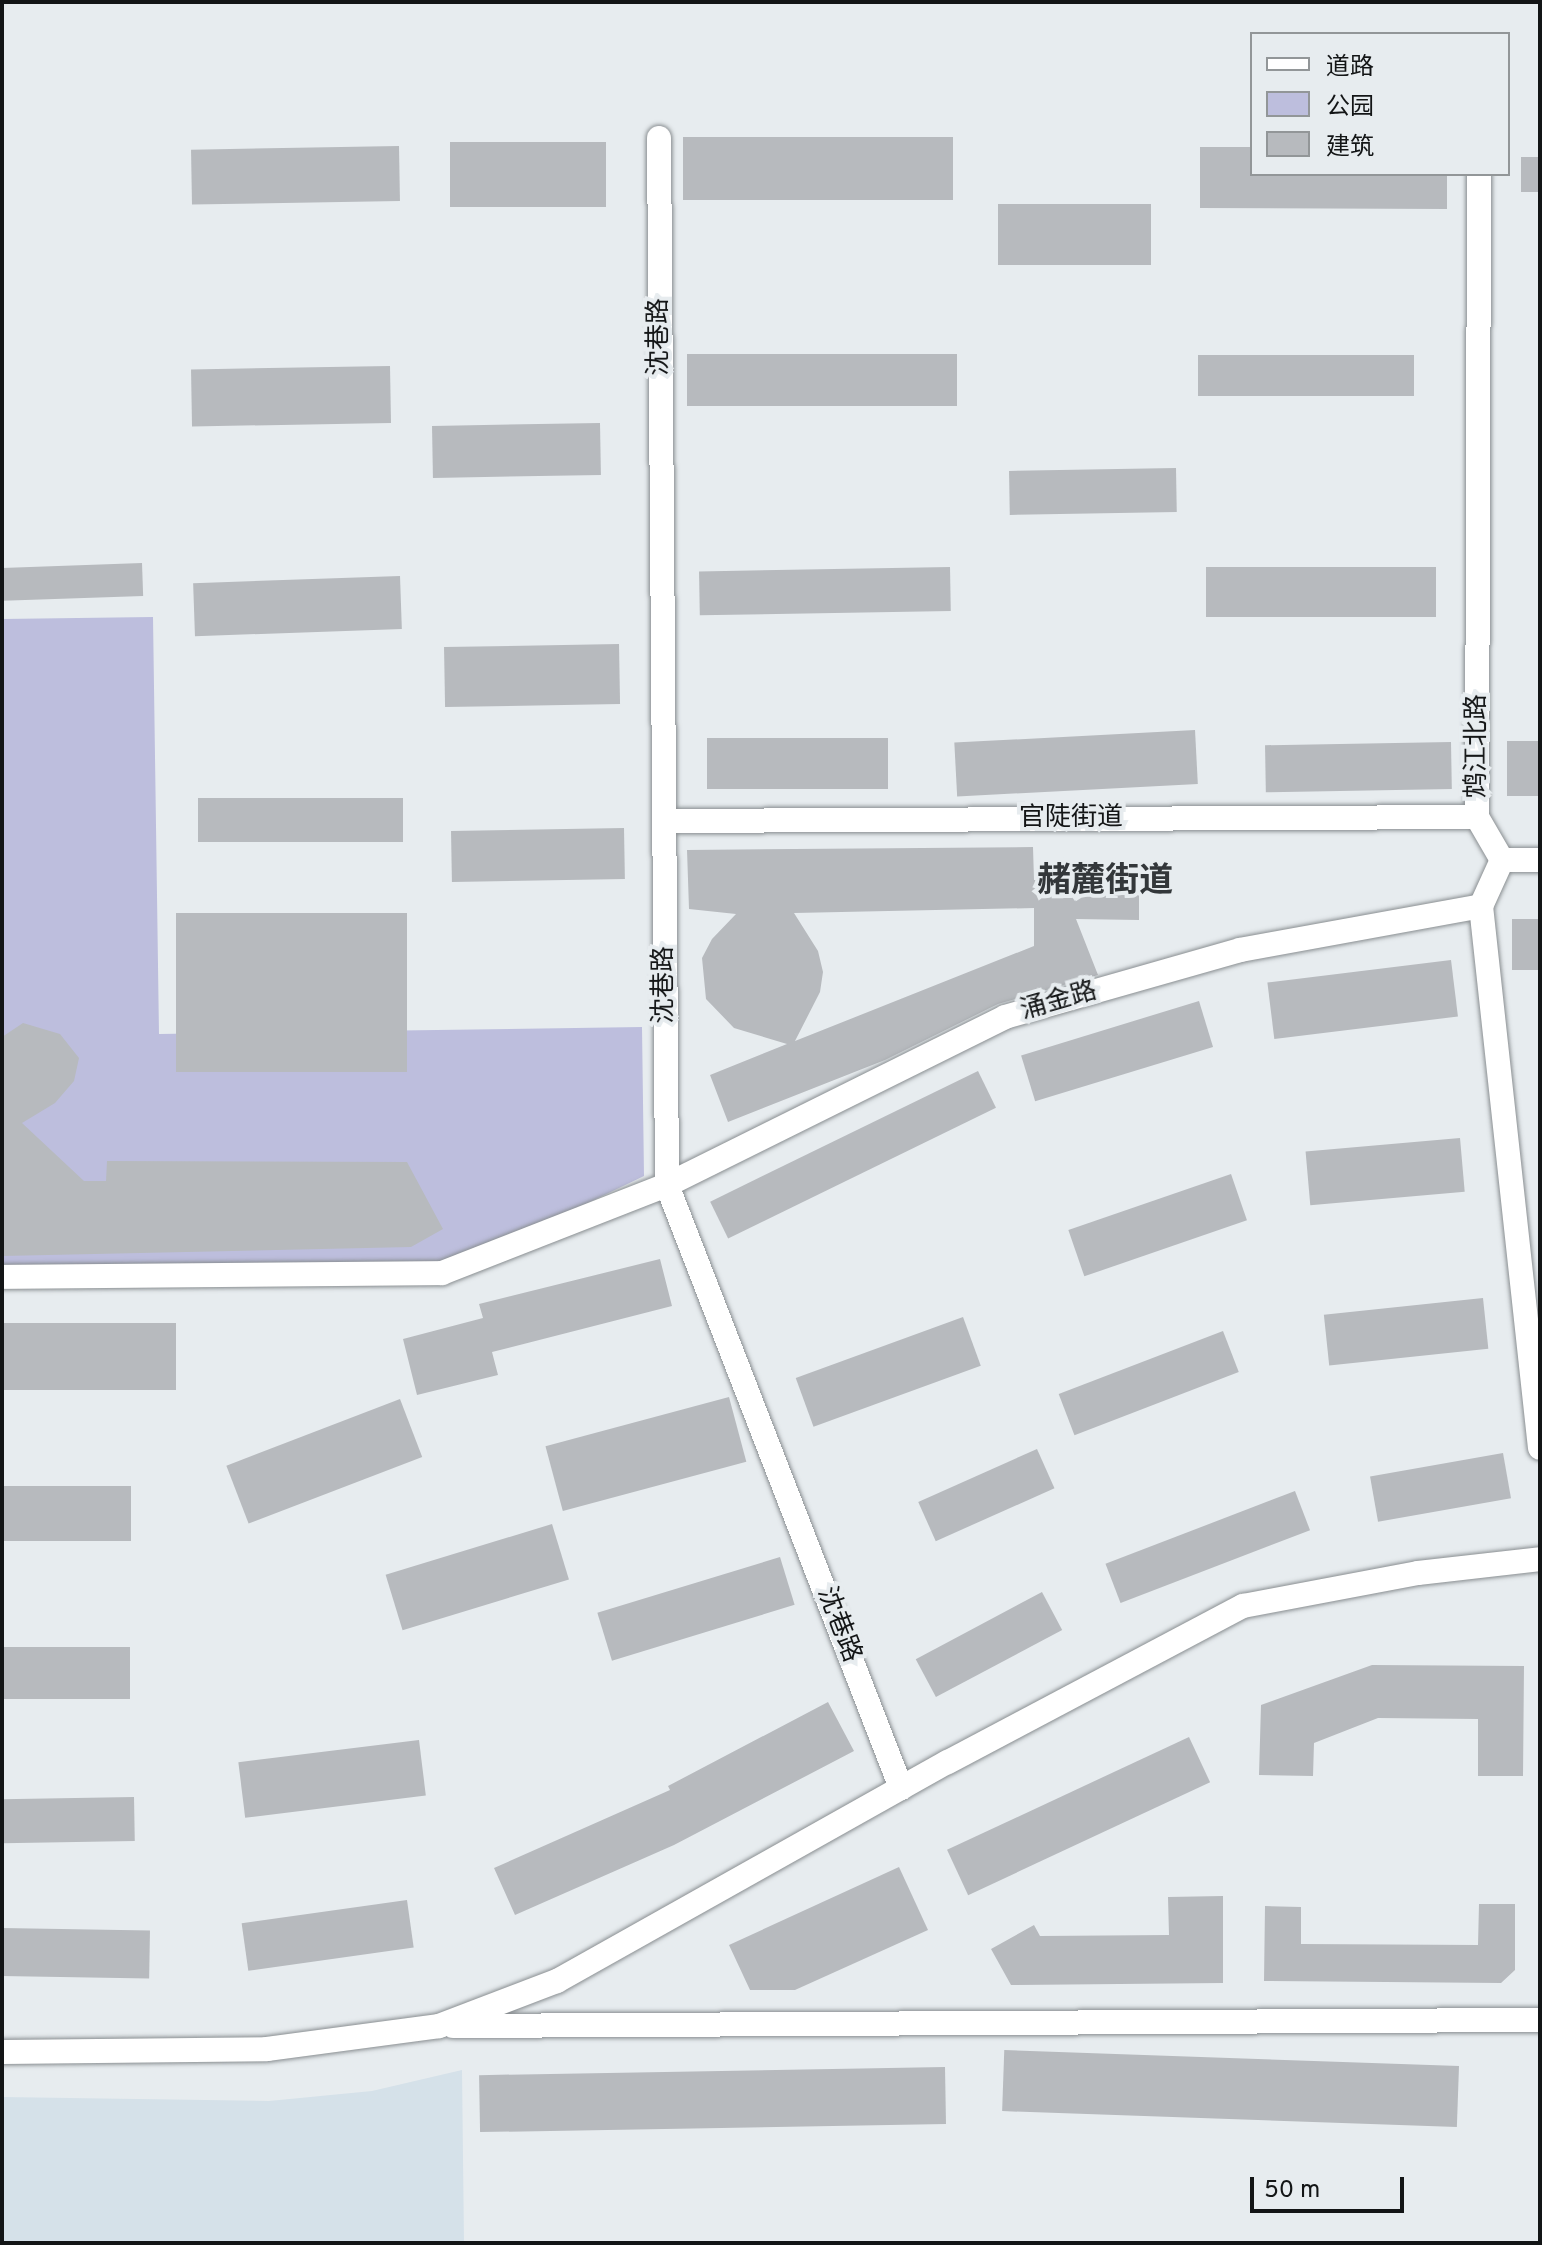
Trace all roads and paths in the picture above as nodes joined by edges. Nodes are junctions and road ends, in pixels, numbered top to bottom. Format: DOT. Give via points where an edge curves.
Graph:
graph roads {
  1 [pos="659,138"];
  2 [pos="1479,176"];
  3 [pos="1477,817"];
  4 [pos="664,821"];
  5 [pos="1502,860"];
  6 [pos="1540,860"];
  7 [pos="1481,906"];
  8 [pos="667,1185"];
  9 [pos="2,1277"];
  10 [pos="1540,1448"];
  11 [pos="1540,1559"];
  12 [pos="901,1788"];
  13 [pos="1540,2020"];
  14 [pos="439,2026"];
  15 [pos="2,2052"];
  1 -- 4 [label="street, 沈巷路"];
  2 -- 3 [label="street, 鸩江北路"];
  3 -- 4 [label="street, 官陡街道"];
  3 -- 5 [label="street, 鸩江北路"];
  4 -- 8 [label="street, 沈巷路"];
  5 -- 6 [label="street"];
  5 -- 7 [label="street"];
  7 -- 8 [label="street, 涌金路" via="1240,950 1005,1017"];
  7 -- 10 [label="street"];
  8 -- 9 [label="street, 涌金路" via="442,1273"];
  8 -- 12 [label="street, 沈巷路"];
  11 -- 12 [label="street" via="1418,1573 1243,1606"];
  12 -- 14 [label="street" via="557,1981"];
  13 -- 14 [label="street"];
  14 -- 15 [label="street" via="267,2049"];
}
